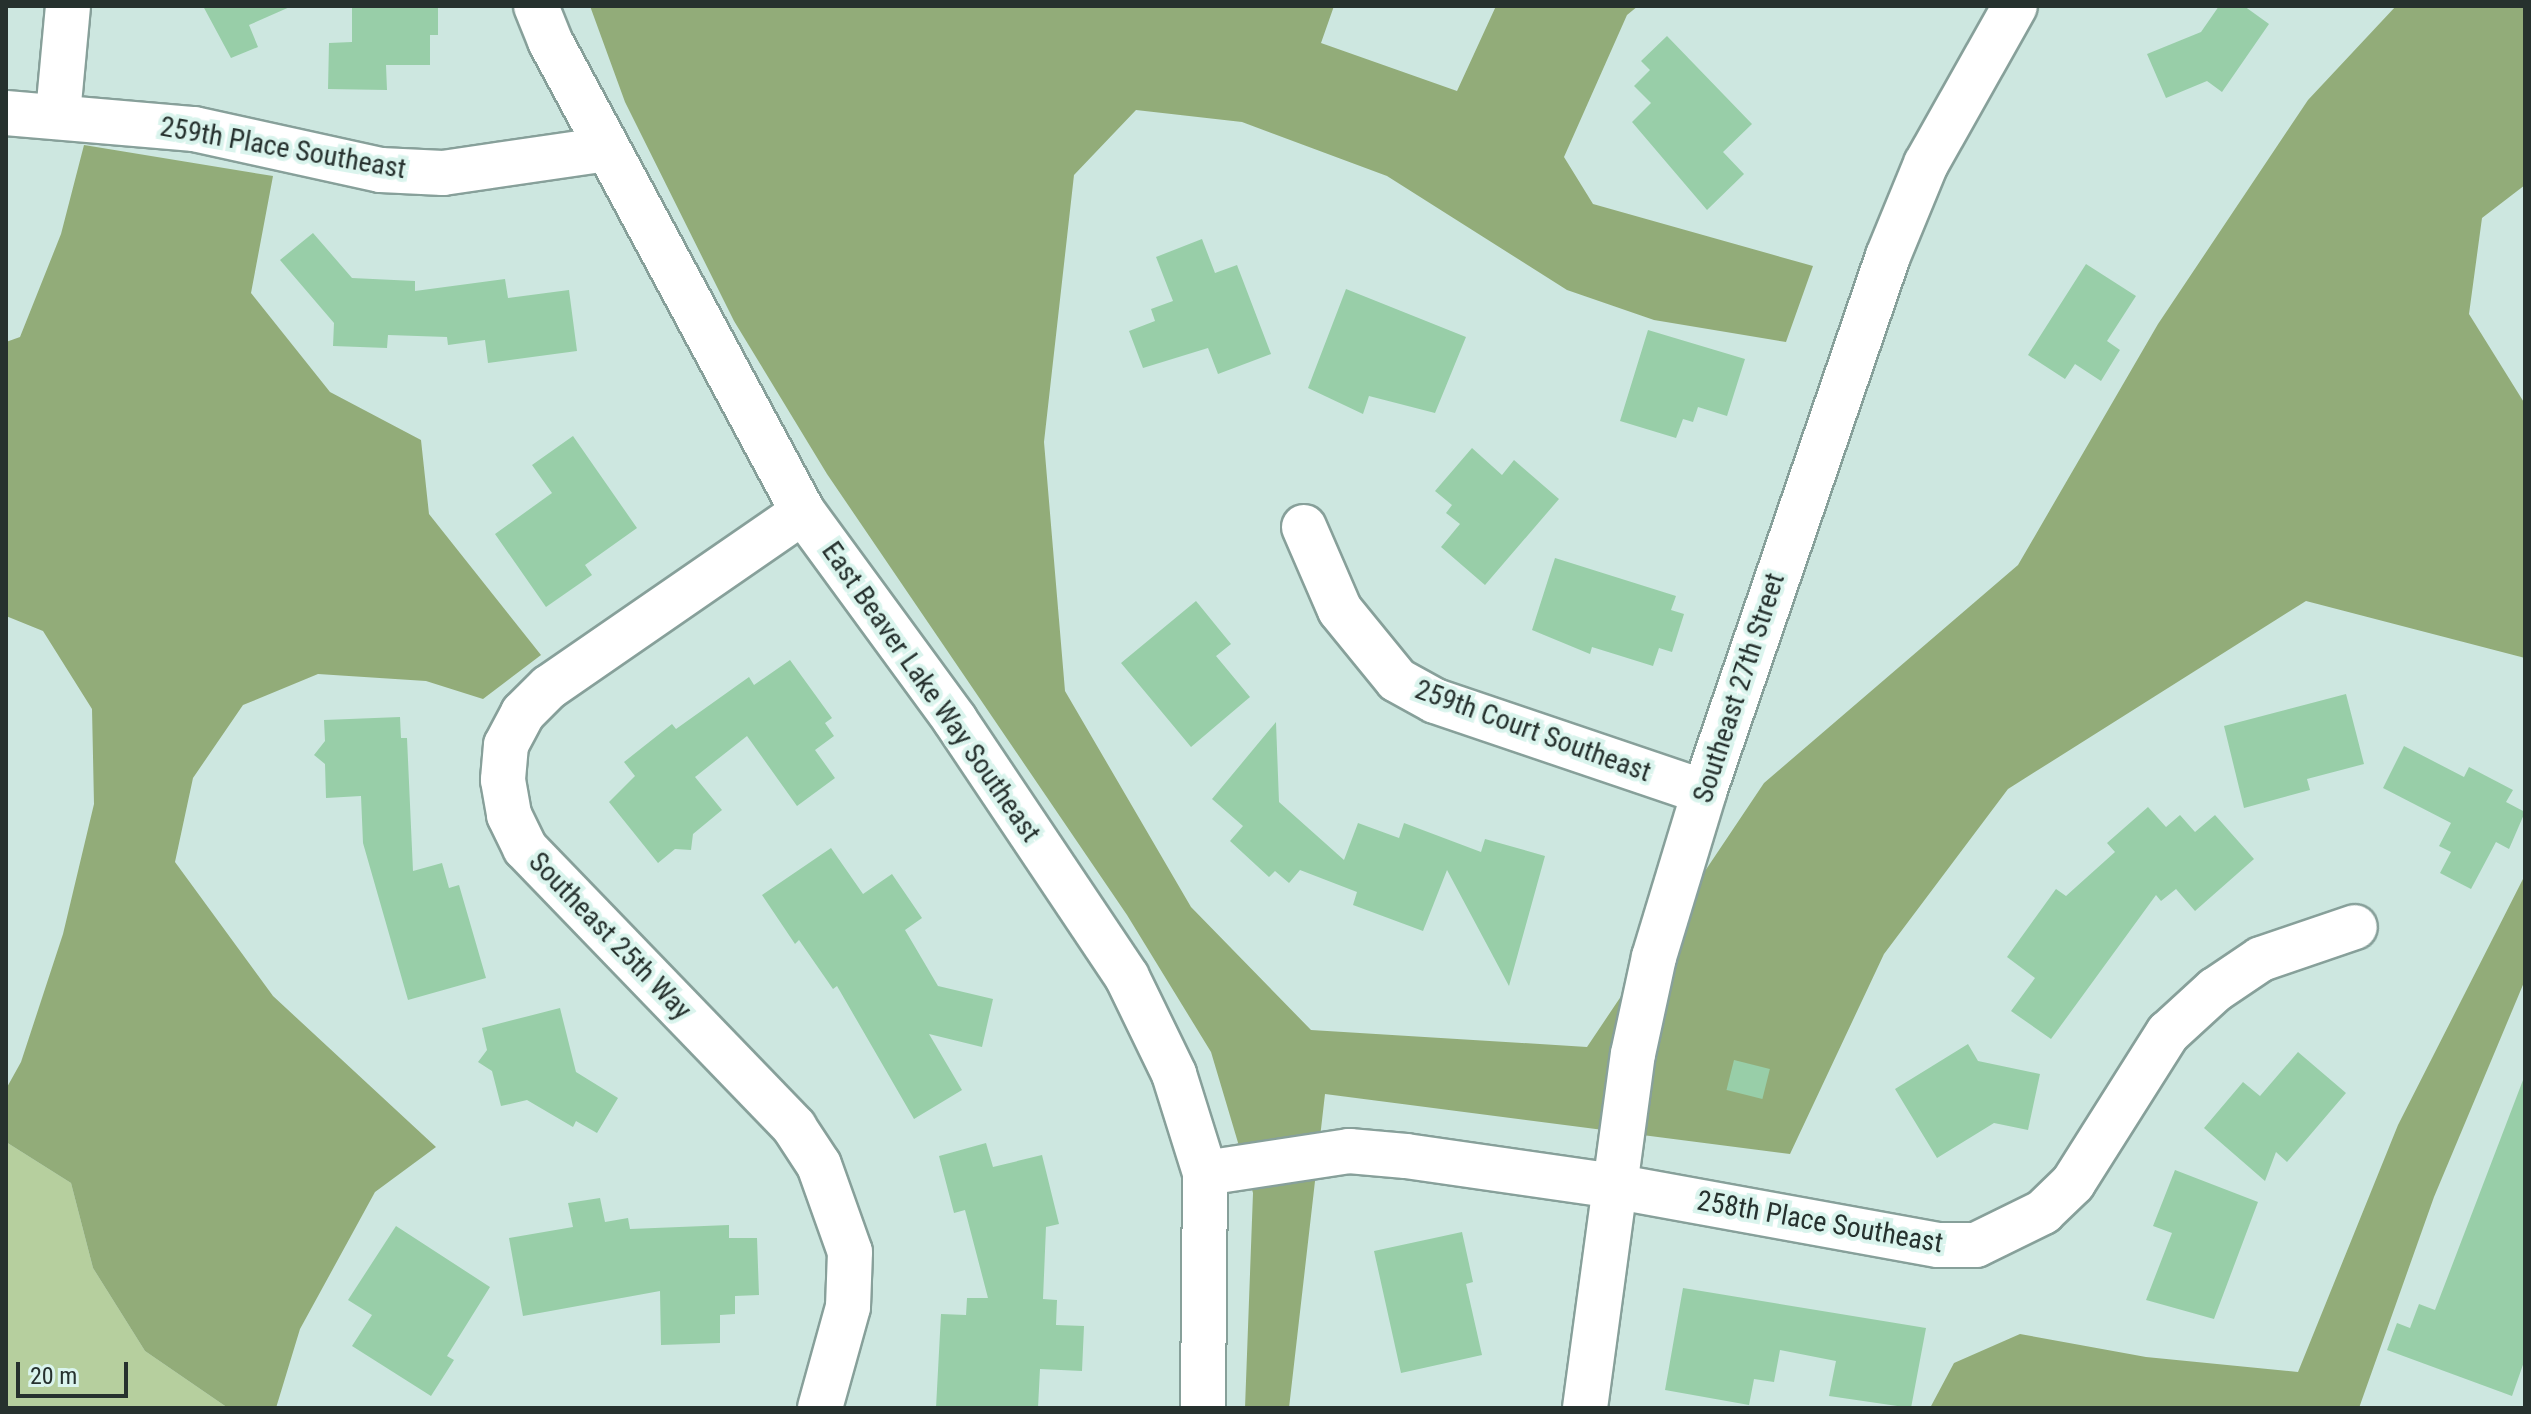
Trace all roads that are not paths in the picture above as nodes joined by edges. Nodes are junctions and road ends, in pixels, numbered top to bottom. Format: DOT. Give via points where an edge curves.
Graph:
graph roads {
  1 [pos="68,6"];
  2 [pos="536,6"];
  3 [pos="2015,6"];
  4 [pos="6,113"];
  5 [pos="58,114"];
  6 [pos="607,149"];
  7 [pos="803,512"];
  8 [pos="1304,527"];
  9 [pos="1704,792"];
  10 [pos="2355,927"];
  11 [pos="1205,1173"];
  12 [pos="1613,1186"];
  13 [pos="820,1408"];
  14 [pos="1203,1408"];
  15 [pos="1585,1408"];
  1 -- 5 [label="street"];
  2 -- 6 [label="street, East Beaver Lake Way Southeast"];
  3 -- 9 [label="street, Southeast 27th Street" via="1926,164 1888,256"];
  4 -- 5 [label="street, 259th Place Southeast"];
  5 -- 6 [label="street, 259th Place Southeast" via="194,129 381,170 443,173"];
  6 -- 7 [label="street, East Beaver Lake Way Southeast"];
  7 -- 11 [label="street, East Beaver Lake Way Southeast" via="955,720 1127,977 1174,1074"];
  7 -- 13 [label="street, Southeast 25th Way" via="549,687 523,713 506,745 503,780 509,815 525,848 794,1127 819,1165 850,1252 848,1307"];
  8 -- 9 [label="street, 259th Court Southeast" via="1340,610 1397,680 1435,701"];
  9 -- 12 [label="street, Southeast 27th Street" via="1654,957"];
  10 -- 12 [label="street, 258th Place Southeast" via="2261,959 2215,990 2168,1033 2073,1183 2043,1212 1976,1245 1938,1245"];
  11 -- 12 [label="street, 258th Place Southeast" via="1349,1151"];
  11 -- 14 [label="street, East Beaver Lake Way Southeast"];
  12 -- 15 [label="street, Southeast 27th Street"];
}
